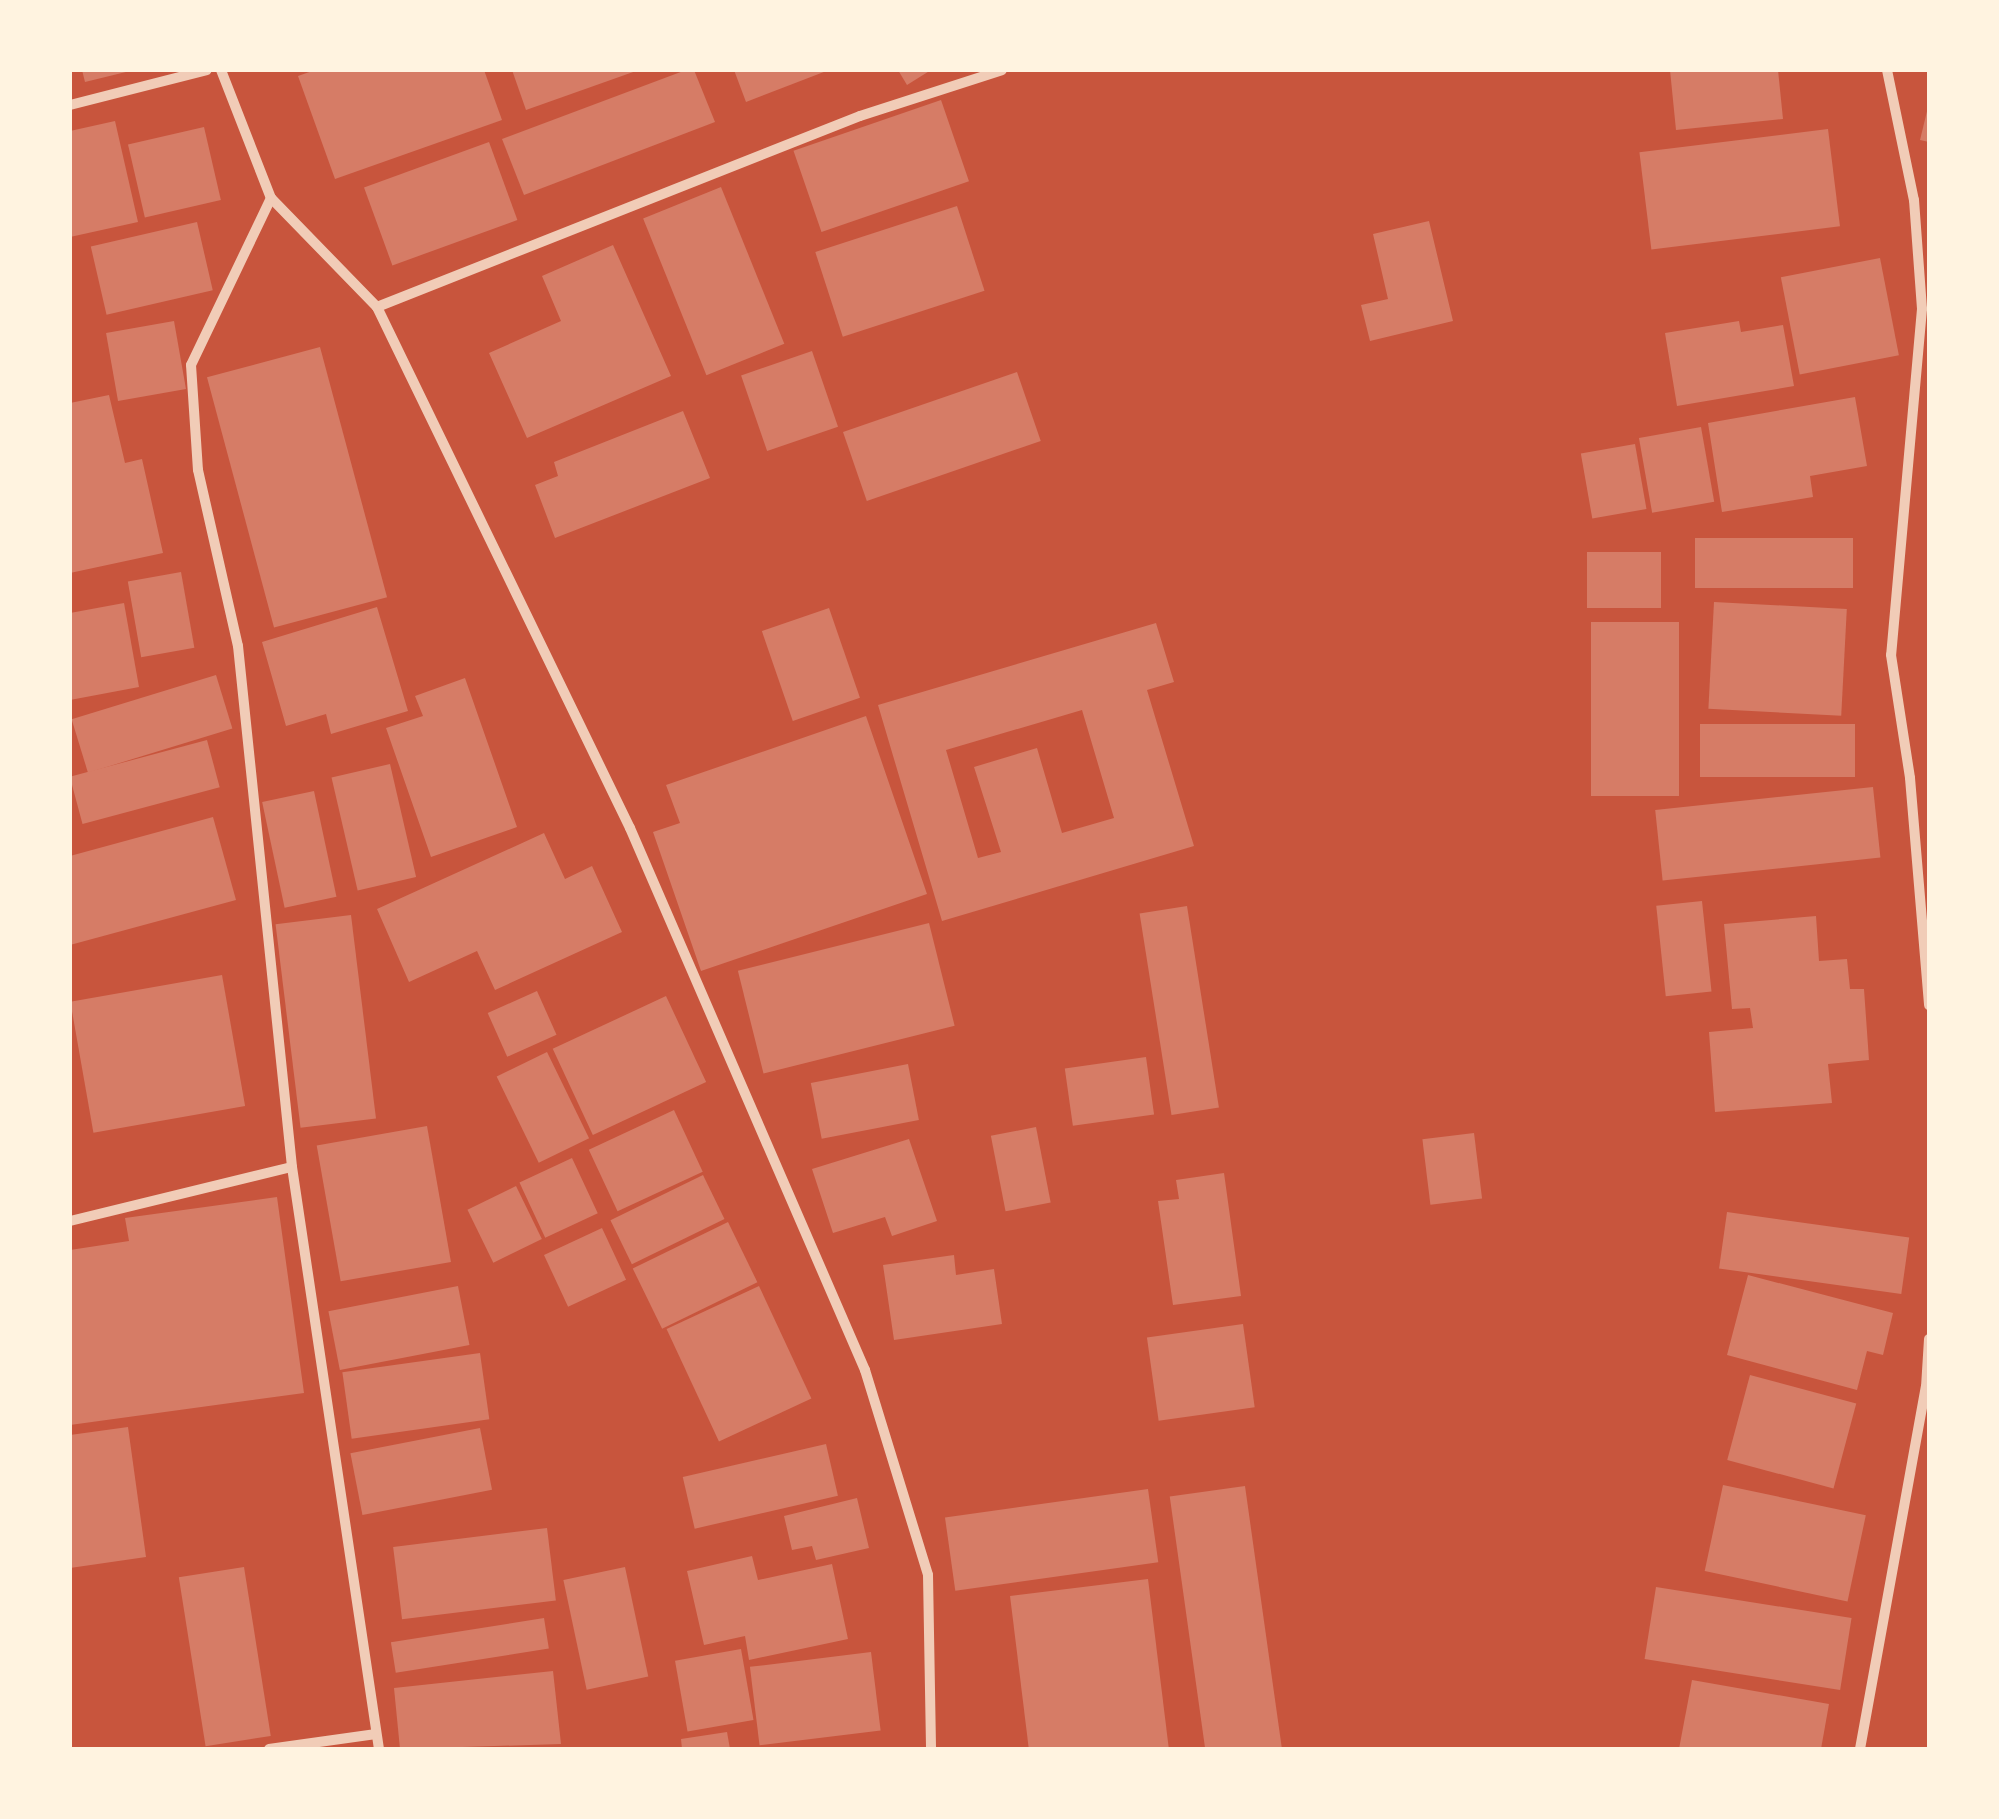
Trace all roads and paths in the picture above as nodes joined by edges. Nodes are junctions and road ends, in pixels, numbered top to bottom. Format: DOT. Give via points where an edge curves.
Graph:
graph roads {
  1 [pos="208,70"];
  2 [pos="221,70"];
  3 [pos="1002,70"];
  4 [pos="1888,70"];
  5 [pos="70,105"];
  6 [pos="272,198"];
  7 [pos="377,307"];
  8 [pos="1929,1005"];
  9 [pos="292,1167"];
  10 [pos="70,1221"];
  11 [pos="1929,1340"];
  12 [pos="376,1734"];
  13 [pos="269,1749"];
  14 [pos="378,1749"];
  15 [pos="931,1749"];
  16 [pos="1860,1749"];
  1 -- 5 [label="street"];
  2 -- 6 [label="street"];
  3 -- 7 [label="street" via="860,116"];
  4 -- 8 [label="street" via="1914,200 1922,309 1891,656 1910,778"];
  6 -- 7 [label="street"];
  6 -- 9 [label="street" via="191,365 198,470 238,646"];
  7 -- 15 [label="street" via="630,828 865,1370 928,1575"];
  9 -- 10 [label="street"];
  9 -- 12 [label="street"];
  11 -- 16 [label="street"];
  12 -- 13 [label="street"];
  12 -- 14 [label="street"];
}
